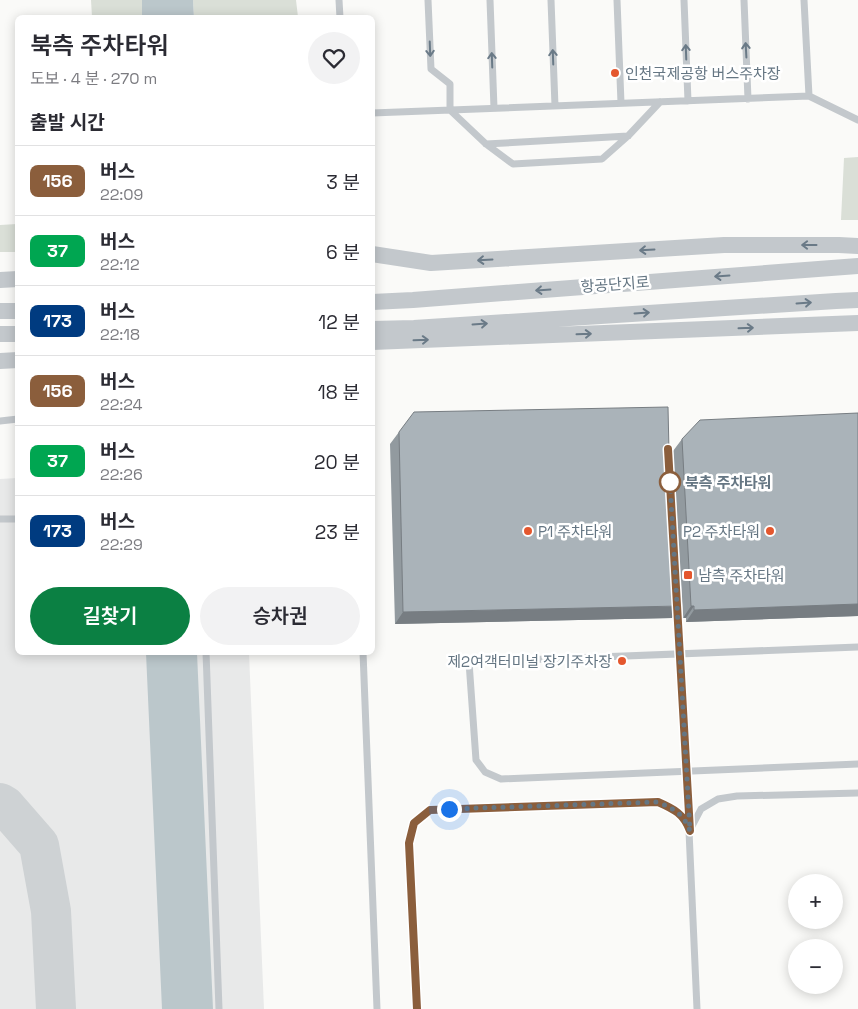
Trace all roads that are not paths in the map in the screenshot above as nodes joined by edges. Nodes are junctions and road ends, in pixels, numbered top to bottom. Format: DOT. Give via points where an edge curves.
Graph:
graph roads {
  1 [pos="339,0"];
  2 [pos="428,0"];
  3 [pos="490,0"];
  4 [pos="551,0"];
  5 [pos="617,0"];
  6 [pos="684,0"];
  7 [pos="744,0"];
  8 [pos="804,0"];
  9 [pos="340,15"];
  10 [pos="809,96"];
  11 [pos="748,98"];
  12 [pos="688,101"];
  13 [pos="660,102"];
  14 [pos="621,103"];
  15 [pos="555,106"];
  16 [pos="494,108"];
  17 [pos="450,110"];
  18 [pos="375,113"];
  19 [pos="858,120"];
  20 [pos="628,136"];
  21 [pos="486,144"];
  22 [pos="858,246"];
  23 [pos="375,254"];
  24 [pos="858,266"];
  25 [pos="15,279"];
  26 [pos="0,280"];
  27 [pos="858,300"];
  28 [pos="375,302"];
  29 [pos="0,311"];
  30 [pos="15,311"];
  31 [pos="858,323"];
  32 [pos="375,330"];
  33 [pos="0,334"];
  34 [pos="15,334"];
  35 [pos="375,342"];
  36 [pos="0,360"];
  37 [pos="15,360"];
  38 [pos="15,419"];
  39 [pos="0,421"];
  40 [pos="15,518"];
  41 [pos="0,519"];
  42 [pos="676,596"];
  43 [pos="858,648"];
  44 [pos="679,654"];
  45 [pos="206,655"];
  46 [pos="363,655"];
  47 [pos="858,764"];
  48 [pos="686,771"];
  49 [pos="858,793"];
  50 [pos="690,831"];
  51 [pos="219,1009"];
  52 [pos="377,1009"];
  53 [pos="417,1009"];
  54 [pos="697,1009"];
  1 -- 9 [label="lane"];
  2 -- 17 [label="lane, one-way" via="431,69 450,84"];
  16 -- 3 [label="lane, one-way"];
  15 -- 4 [label="lane, one-way"];
  5 -- 14 [label="lane"];
  12 -- 6 [label="lane, one-way"];
  11 -- 7 [label="lane, one-way"];
  8 -- 10 [label="lane"];
  10 -- 11 [label="lane"];
  10 -- 19 [label="lane"];
  11 -- 12 [label="lane"];
  12 -- 13 [label="lane"];
  13 -- 14 [label="lane"];
  13 -- 20 [label="lane"];
  14 -- 15 [label="lane"];
  15 -- 16 [label="lane"];
  16 -- 17 [label="lane"];
  17 -- 18 [label="lane"];
  17 -- 21 [label="lane"];
  20 -- 21 [label="lane"];
  20 -- 21 [label="lane" via="602,159 513,164"];
  22 -- 23 [label="street, one-way" via="724,245 431,263"];
  24 -- 28 [label="street, 항공단지로, one-way"];
  25 -- 26 [label="street"];
  32 -- 27 [label="street, 항공단지로, one-way"];
  29 -- 30 [label="street"];
  35 -- 31 [label="street, one-way"];
  33 -- 34 [label="street"];
  36 -- 37 [label="street"];
  38 -- 39 [label="lane"];
  40 -- 41 [label="lane"];
  42 -- 44 [label="lane"];
  43 -- 44 [label="lane"];
  44 -- 48 [label="lane"];
  44 -- 48 [label="lane" via="469,662 476,760 485,772 502,779"];
  45 -- 51 [label="lane"];
  46 -- 52 [label="lane"];
  47 -- 48 [label="lane"];
  48 -- 50 [label="lane"];
  49 -- 50 [label="lane" via="718,799 701,809"];
  50 -- 53 [label="lane" via="686,820 658,802 430,810 414,823 409,843"];
  50 -- 54 [label="lane"];
}
